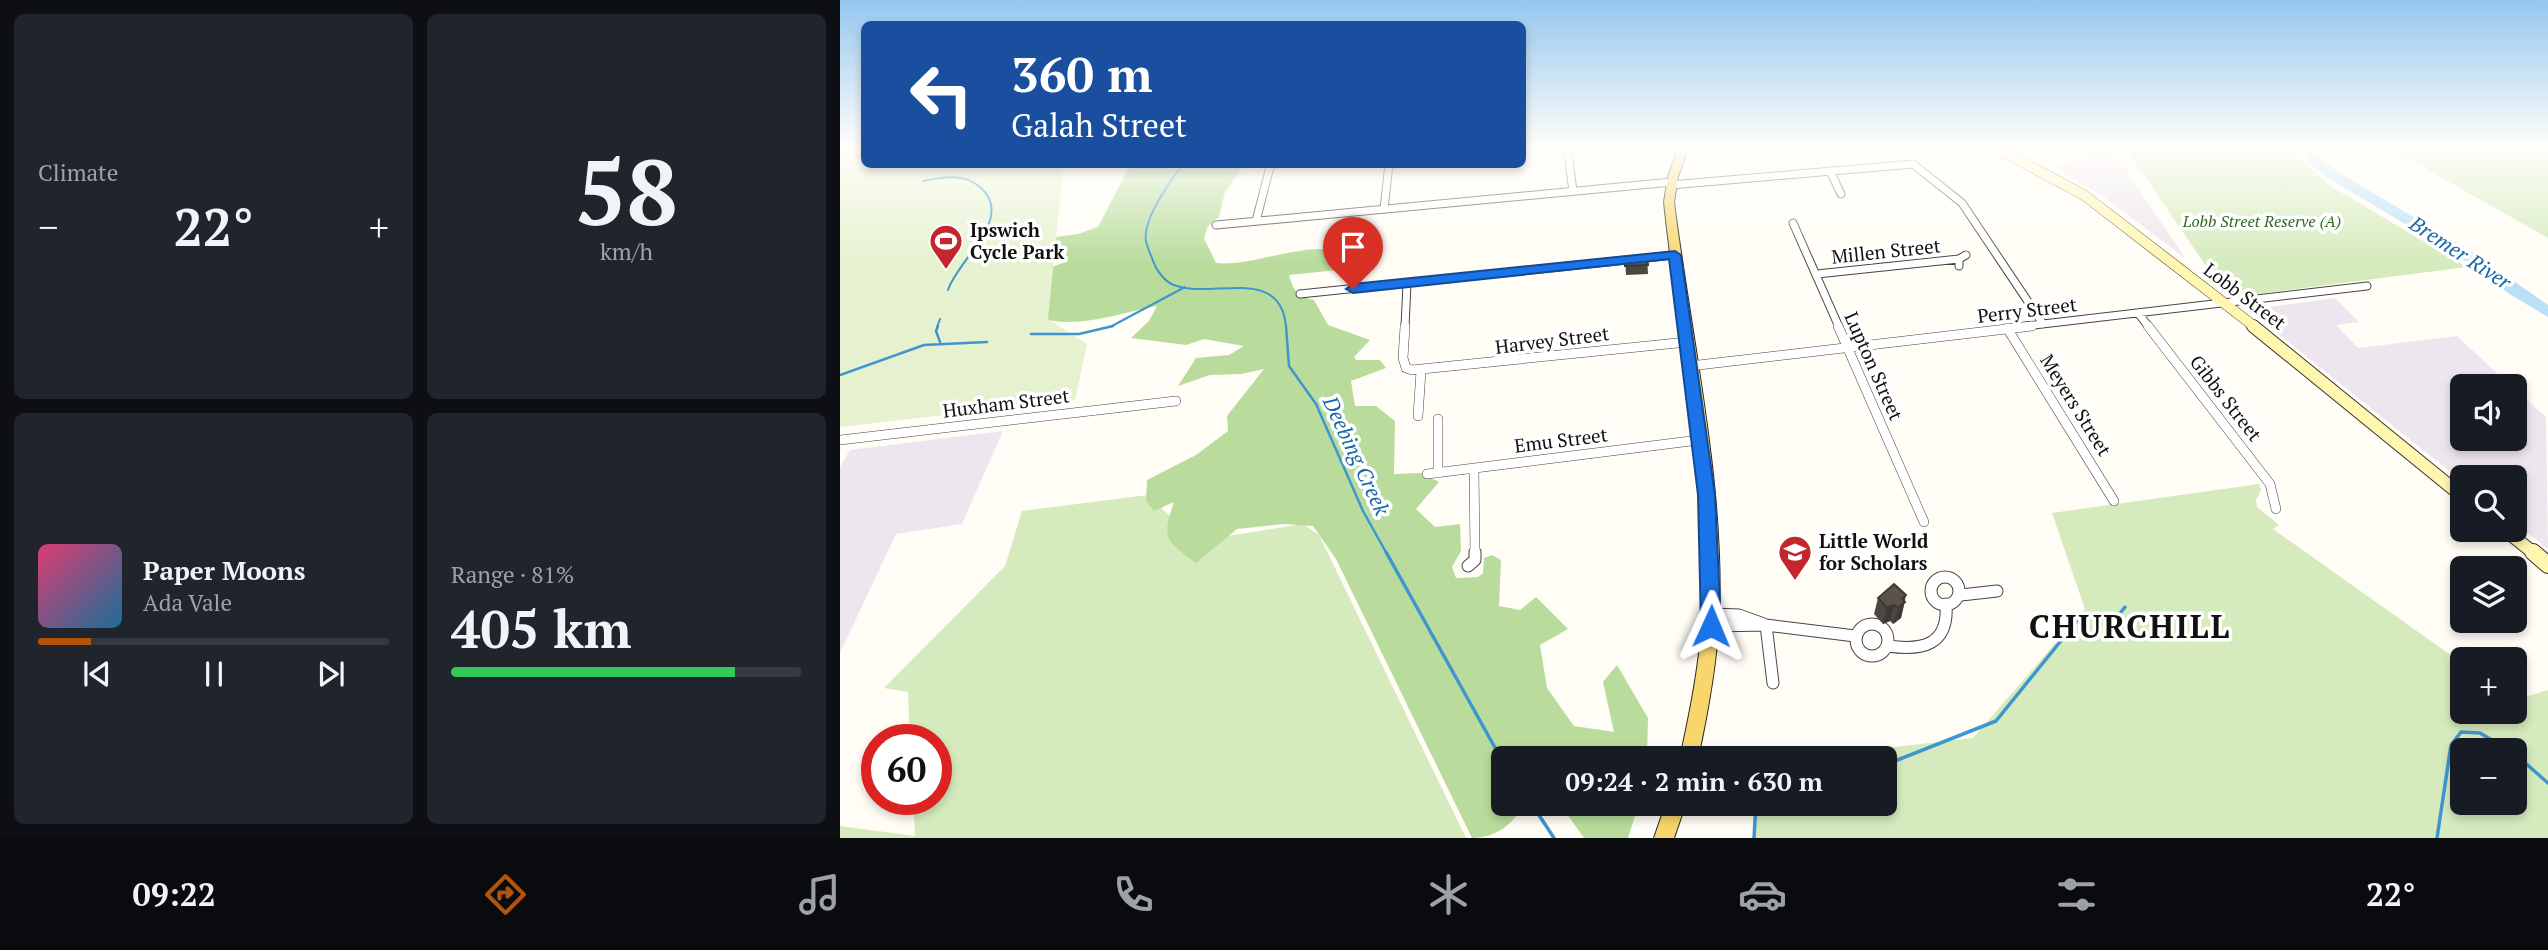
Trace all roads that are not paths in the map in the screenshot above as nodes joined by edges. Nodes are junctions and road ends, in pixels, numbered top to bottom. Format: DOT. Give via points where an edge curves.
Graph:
graph roads {
  1 [pos="1267,185"];
  2 [pos="1387,185"];
  3 [pos="1572,185"];
  4 [pos="1656,185"];
  5 [pos="1672,185"];
  6 [pos="1837,185"];
  7 [pos="1940,185"];
  8 [pos="2065,185"];
  9 [pos="1573,191"];
  10 [pos="1841,194"];
  11 [pos="1384,209"];
  12 [pos="1256,221"];
  13 [pos="1793,223"];
  14 [pos="1216,225"];
  15 [pos="1675,255"];
  16 [pos="1962,260"];
  17 [pos="1817,274"];
  18 [pos="1407,283"];
  19 [pos="2367,286"];
  20 [pos="1300,294"];
  21 [pos="2221,303"];
  22 [pos="2138,313"];
  23 [pos="2043,324"];
  24 [pos="2007,328"];
  25 [pos="1687,342"];
  26 [pos="1849,347"];
  27 [pos="1690,366"];
  28 [pos="1421,371"];
  29 [pos="1176,401"];
  30 [pos="1418,416"];
  31 [pos="1438,419"];
  32 [pos="840,440"];
  33 [pos="1699,440"];
  34 [pos="1474,469"];
  35 [pos="1438,473"];
  36 [pos="1427,474"];
  37 [pos="2450,486"];
  38 [pos="2114,500"];
  39 [pos="2276,509"];
  40 [pos="1924,522"];
  41 [pos="2520,542"];
  42 [pos="2548,565"];
  43 [pos="1468,566"];
  44 [pos="1997,591"];
  45 [pos="1961,595"];
  46 [pos="1946,604"];
  47 [pos="1711,620"];
  48 [pos="1766,625"];
  49 [pos="1854,636"];
  50 [pos="1888,646"];
  51 [pos="1773,683"];
  52 [pos="1692,746"];
  53 [pos="1672,816"];
  54 [pos="1664,838"];
  1 -- 12 [label="street"];
  2 -- 11 [label="street"];
  3 -- 9 [label="street"];
  4 -- 9 [label="street"];
  5 -- 15 [label="main road" via="1669,202"];
  6 -- 10 [label="street"];
  7 -- 23 [label="street" via="1962,203"];
  8 -- 21 [label="main road, Lobb Street"];
  9 -- 11 [label="street"];
  11 -- 12 [label="street"];
  12 -- 14 [label="street"];
  13 -- 17 [label="street, Lupton Street"];
  15 -- 18 [label="street"];
  15 -- 25 [label="main road"];
  16 -- 17 [label="street, Millen Street"];
  17 -- 26 [label="street, Lupton Street"];
  18 -- 20 [label="street"];
  18 -- 28 [label="street" via="1404,364"];
  19 -- 21 [label="street, Perry Street"];
  21 -- 22 [label="street, Perry Street"];
  21 -- 37 [label="main road, Lobb Street"];
  22 -- 23 [label="street, Perry Street"];
  22 -- 39 [label="street, Gibbs Street" via="2270,484"];
  23 -- 24 [label="street, Perry Street"];
  24 -- 26 [label="street, Perry Street"];
  24 -- 38 [label="street, Meyers Street"];
  25 -- 27 [label="main road"];
  25 -- 28 [label="street, Harvey Street"];
  26 -- 27 [label="street, Perry Street"];
  26 -- 40 [label="street, Lupton Street"];
  27 -- 33 [label="main road"];
  28 -- 30 [label="street"];
  29 -- 32 [label="street, Huxham Street"];
  31 -- 35 [label="street"];
  33 -- 34 [label="street, Emu Street"];
  33 -- 47 [label="main road"];
  34 -- 35 [label="street, Emu Street"];
  34 -- 43 [label="street" via="1475,560"];
  35 -- 36 [label="street, Emu Street"];
  41 -- 42 [label="main road"];
  44 -- 45 [label="street"];
  45 -- 46 [label="street"];
  45 -- 46 [label="street" via="1955,582 1935,580 1930,587 1932,596"];
  46 -- 50 [label="street" via="1947,623 1939,637 1915,648"];
  47 -- 48 [label="street"];
  47 -- 52 [label="main road"];
  48 -- 49 [label="street"];
  48 -- 51 [label="street"];
  49 -- 50 [label="street" via="1860,649 1870,654"];
  49 -- 50 [label="street" via="1864,625 1876,625 1885,632"];
  53 -- 54 [label="main road"];
}
